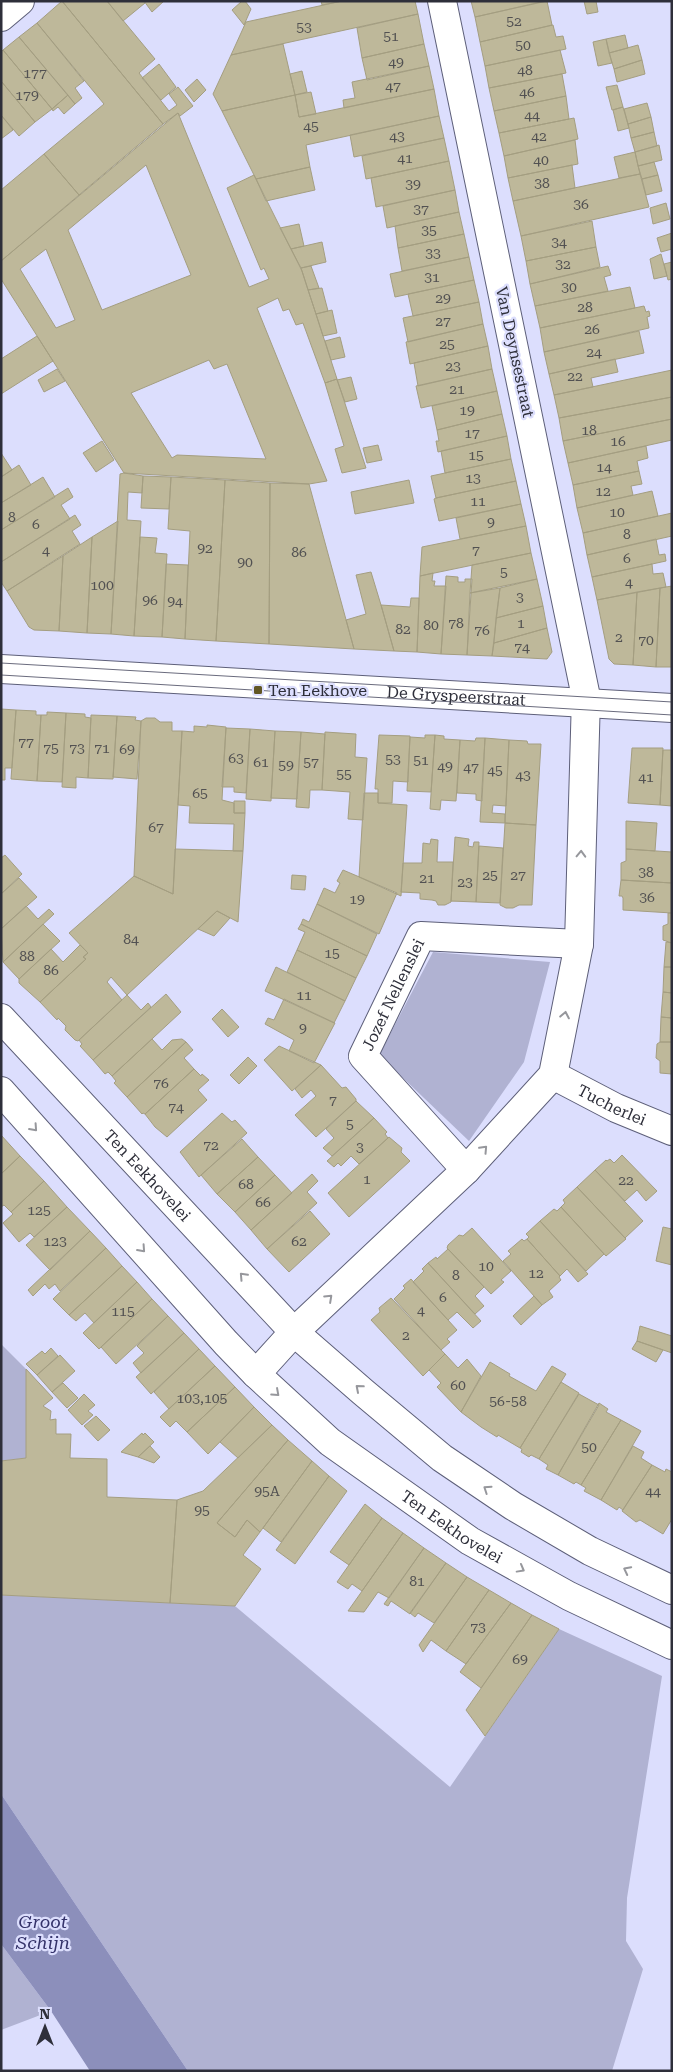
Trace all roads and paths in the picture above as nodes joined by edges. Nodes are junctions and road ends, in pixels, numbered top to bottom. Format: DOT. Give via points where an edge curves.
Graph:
graph roads {
  1 [pos="20,1"];
  2 [pos="442,1"];
  3 [pos="1,17"];
  4 [pos="1,669"];
  5 [pos="586,703"];
  6 [pos="672,708"];
  7 [pos="579,944"];
  8 [pos="1,1018"];
  9 [pos="553,1075"];
  10 [pos="1,1091"];
  11 [pos="672,1131"];
  12 [pos="466,1170"];
  13 [pos="294,1332"];
  14 [pos="256,1374"];
  15 [pos="672,1590"];
  16 [pos="672,1645"];
  1 -- 3 [label="street"];
  2 -- 5 [label="street, Van Deynsestraat"];
  4 -- 5 [label="street, De Gryspeerstraat"];
  5 -- 6 [label="street, De Gryspeerstraat"];
  7 -- 5 [label="street, one-way"];
  9 -- 7 [label="street, one-way"];
  7 -- 12 [label="street, Jozef Nellenslei" via="421,936 363,1056"];
  13 -- 8 [label="street, Ten Eekhovelei, one-way"];
  9 -- 11 [label="street, Tucherlei" via="616,1108"];
  12 -- 9 [label="street, one-way"];
  10 -- 14 [label="street, Ten Eekhovelei, one-way"];
  13 -- 12 [label="street, one-way"];
  13 -- 14 [label="street"];
  15 -- 13 [label="street, Ten Eekhovelei, one-way" via="590,1550 513,1506 442,1458"];
  14 -- 16 [label="street, Ten Eekhovelei, one-way" via="330,1442 470,1541 569,1596"];
}
